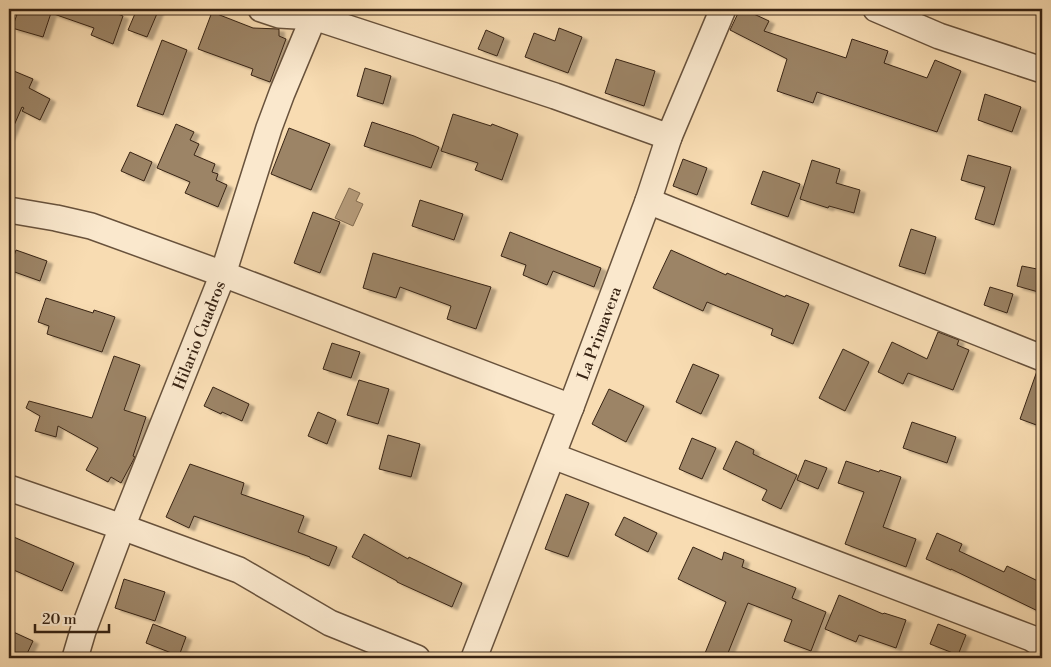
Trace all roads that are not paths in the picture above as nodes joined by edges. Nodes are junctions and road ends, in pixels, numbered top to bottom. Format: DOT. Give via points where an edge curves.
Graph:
graph roads {
  1 [pos="261,9"];
  2 [pos="723,9"];
  3 [pos="876,9"];
  4 [pos="315,13"];
  5 [pos="1042,70"];
  6 [pos="669,137"];
  7 [pos="648,201"];
  8 [pos="9,210"];
  9 [pos="223,274"];
  10 [pos="1042,358"];
  11 [pos="571,407"];
  12 [pos="553,456"];
  13 [pos="9,488"];
  14 [pos="122,527"];
  15 [pos="1042,645"];
  16 [pos="75,658"];
  17 [pos="418,658"];
  18 [pos="474,658"];
  1 -- 4 [label="street" via="279,15"];
  2 -- 6 [label="street, La Primavera"];
  3 -- 5 [label="street" via="939,36"];
  4 -- 6 [label="street"];
  4 -- 9 [label="street, Hilario Cuadros" via="269,128"];
  6 -- 7 [label="street, La Primavera"];
  7 -- 10 [label="street"];
  7 -- 11 [label="street, La Primavera"];
  8 -- 9 [label="street" via="91,226"];
  9 -- 11 [label="street"];
  9 -- 14 [label="street, Hilario Cuadros"];
  11 -- 12 [label="street, La Primavera"];
  12 -- 15 [label="street" via="1031,638"];
  12 -- 18 [label="street, La Primavera"];
  13 -- 14 [label="street"];
  14 -- 16 [label="street, Hilario Cuadros"];
  14 -- 17 [label="street" via="239,570 330,623"];
}
